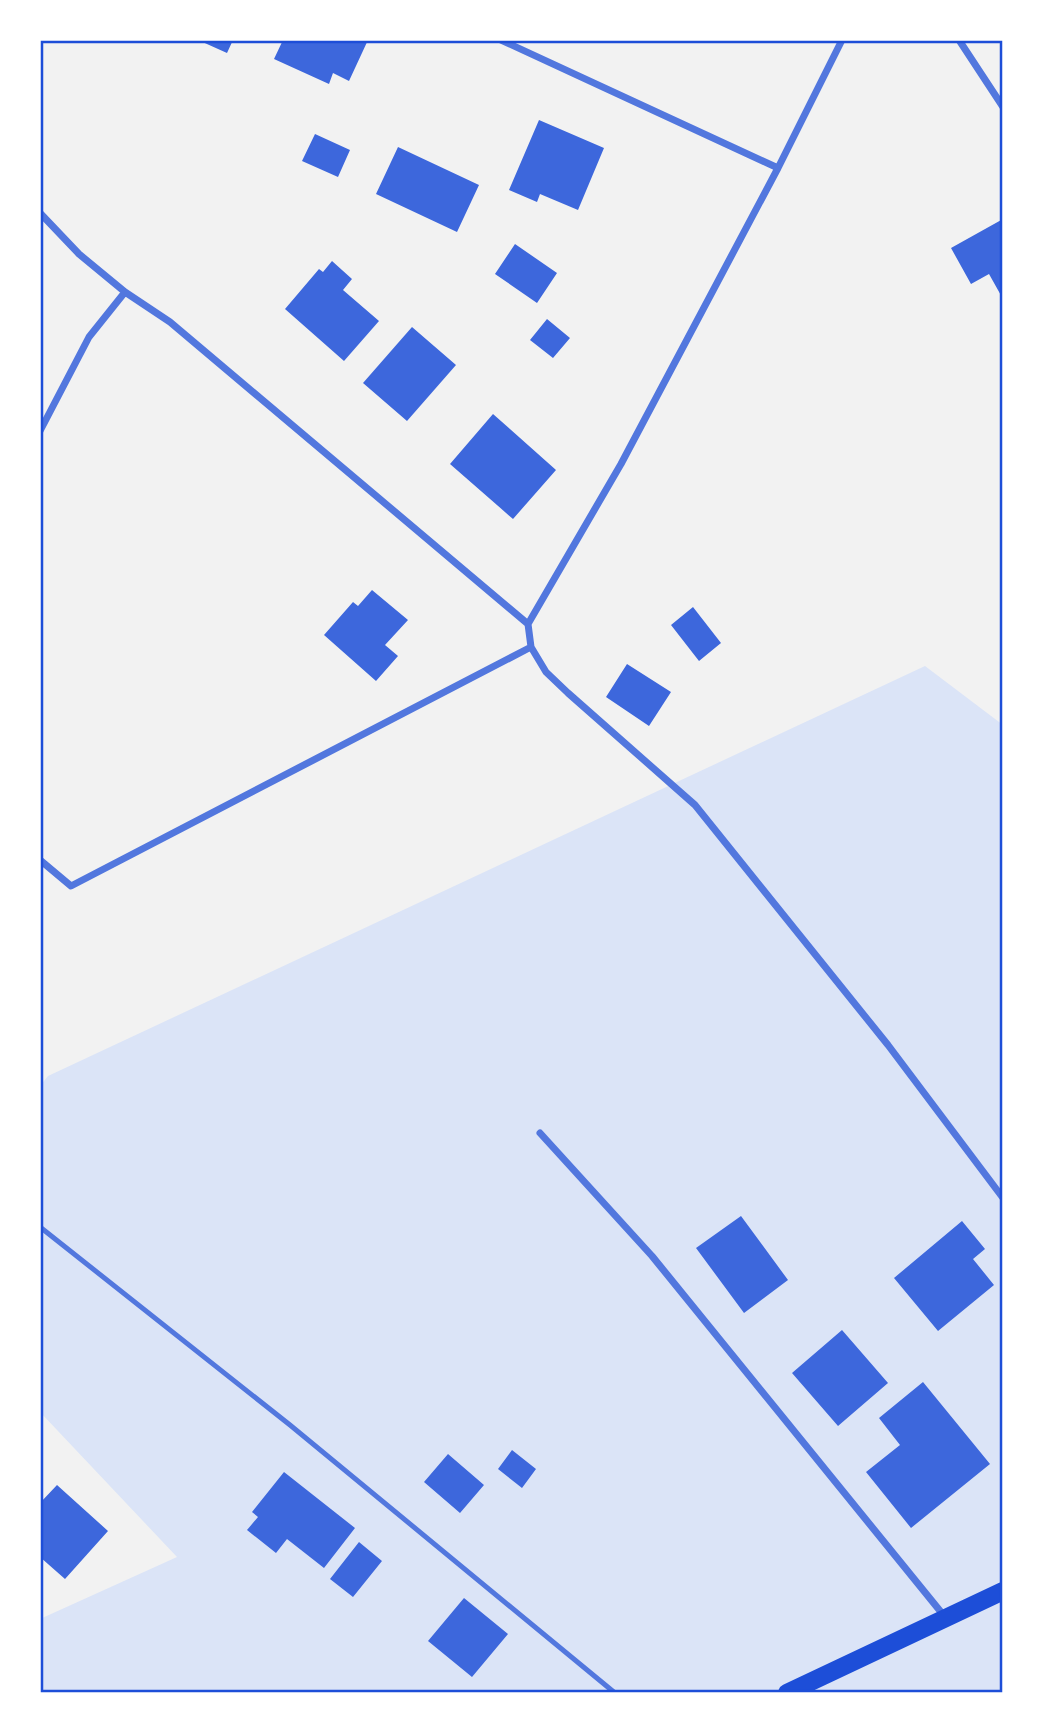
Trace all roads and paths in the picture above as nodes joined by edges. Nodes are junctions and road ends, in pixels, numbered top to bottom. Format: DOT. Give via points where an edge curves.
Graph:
graph roads {
  1 [pos="501,40"];
  2 [pos="842,40"];
  3 [pos="959,40"];
  4 [pos="1003,107"];
  5 [pos="778,168"];
  6 [pos="40,213"];
  7 [pos="125,292"];
  8 [pos="40,431"];
  9 [pos="528,624"];
  10 [pos="531,647"];
  11 [pos="40,860"];
  12 [pos="540,1133"];
  13 [pos="1003,1198"];
  14 [pos="40,1227"];
  15 [pos="1003,1591"];
  16 [pos="945,1617"];
  17 [pos="615,1693"];
  18 [pos="787,1693"];
  1 -- 5 [label="street"];
  2 -- 5 [label="street"];
  3 -- 4 [label="street"];
  5 -- 9 [label="street" via="621,464"];
  6 -- 7 [label="street"];
  7 -- 8 [label="street" via="89,337"];
  7 -- 9 [label="street" via="170,322"];
  9 -- 10 [label="street"];
  10 -- 11 [label="street" via="71,886"];
  10 -- 13 [label="street" via="546,672 568,694 695,804 888,1045"];
  12 -- 16 [label="street" via="652,1256"];
  14 -- 17 [label="lane" via="290,1425"];
  15 -- 16 [label="main road"];
  16 -- 18 [label="main road"];
}
